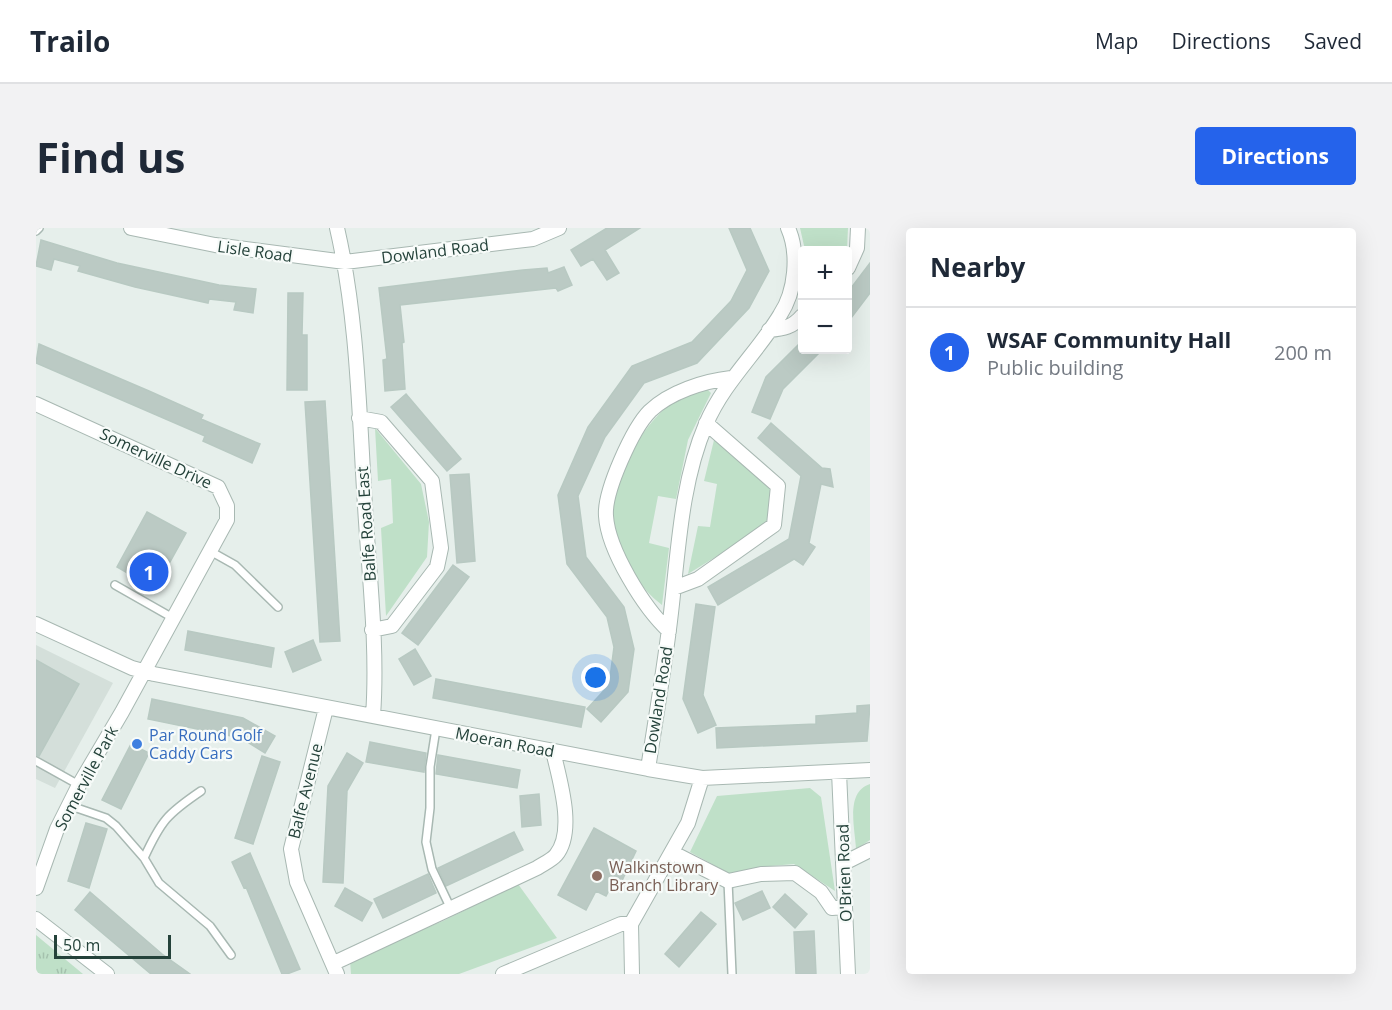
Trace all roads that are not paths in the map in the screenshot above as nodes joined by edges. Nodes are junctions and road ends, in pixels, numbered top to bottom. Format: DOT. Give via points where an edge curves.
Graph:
graph roads {
  1 [pos="39,228"];
  2 [pos="131,228"];
  3 [pos="337,228"];
  4 [pos="559,228"];
  5 [pos="788,228"];
  6 [pos="858,228"];
  7 [pos="36,231"];
  8 [pos="345,262"];
  9 [pos="852,263"];
  10 [pos="798,321"];
  11 [pos="769,330"];
  12 [pos="730,378"];
  13 [pos="36,404"];
  14 [pos="359,418"];
  15 [pos="706,423"];
  16 [pos="210,551"];
  17 [pos="115,585"];
  18 [pos="674,588"];
  19 [pos="278,608"];
  20 [pos="173,618"];
  21 [pos="36,624"];
  22 [pos="372,630"];
  23 [pos="669,631"];
  24 [pos="144,672"];
  25 [pos="326,708"];
  26 [pos="373,716"];
  27 [pos="436,729"];
  28 [pos="553,751"];
  29 [pos="36,761"];
  30 [pos="648,769"];
  31 [pos="870,770"];
  32 [pos="839,772"];
  33 [pos="702,778"];
  34 [pos="79,785"];
  35 [pos="201,791"];
  36 [pos="68,806"];
  37 [pos="870,850"];
  38 [pos="673,853"];
  39 [pos="144,858"];
  40 [pos="844,863"];
  41 [pos="728,881"];
  42 [pos="36,888"];
  43 [pos="845,907"];
  44 [pos="451,909"];
  45 [pos="36,919"];
  46 [pos="631,924"];
  47 [pos="231,955"];
  48 [pos="336,968"];
  49 [pos="107,974"];
  50 [pos="502,974"];
  51 [pos="632,974"];
  52 [pos="732,974"];
  53 [pos="848,974"];
  1 -- 7 [label="lane"];
  2 -- 8 [label="street, Lisle Road" via="215,245"];
  3 -- 8 [label="street, Balfe Road East"];
  4 -- 8 [label="street, Dowland Road" via="533,239"];
  5 -- 11 [label="street, Dowland Road" via="795,243 794,276 782,314"];
  6 -- 9 [label="street"];
  8 -- 14 [label="street, Balfe Road East"];
  10 -- 11 [label="street" via="785,328"];
  11 -- 12 [label="street, Dowland Road"];
  12 -- 15 [label="street, Dowland Road"];
  12 -- 23 [label="street, Dowland Road" via="684,391 650,411 612,478 606,502 614,551 658,621"];
  13 -- 16 [label="street, Somerville Drive" via="218,487 227,506 226,520"];
  14 -- 22 [label="street, Balfe Road East"];
  14 -- 22 [label="street" via="381,422 432,481 441,548 437,567 392,626"];
  15 -- 18 [label="street, Dowland Road" via="693,464"];
  15 -- 18 [label="street" via="778,486 774,525 698,579"];
  16 -- 19 [label="lane" via="236,565"];
  16 -- 20 [label="street, Somerville Drive"];
  17 -- 20 [label="lane"];
  18 -- 23 [label="street, Dowland Road"];
  20 -- 24 [label="street, Somerville Drive"];
  21 -- 24 [label="street, Moeran Road"];
  22 -- 26 [label="street, Balfe Road East"];
  23 -- 30 [label="street, Dowland Road"];
  24 -- 25 [label="street, Moeran Road"];
  24 -- 34 [label="street, Somerville Park"];
  25 -- 26 [label="street, Moeran Road"];
  25 -- 48 [label="street, Balfe Avenue" via="291,849 297,882"];
  26 -- 27 [label="street, Moeran Road"];
  27 -- 28 [label="street, Moeran Road"];
  27 -- 44 [label="lane" via="426,842 432,869"];
  28 -- 30 [label="street, Moeran Road"];
  28 -- 44 [label="street" via="566,812 562,844 556,856"];
  29 -- 34 [label="lane"];
  30 -- 33 [label="street, Moeran Road"];
  31 -- 32 [label="street, Moeran Road"];
  32 -- 33 [label="street, Moeran Road"];
  32 -- 40 [label="street, O'Brien Road"];
  33 -- 38 [label="street" via="688,823"];
  34 -- 36 [label="street, Somerville Park"];
  35 -- 39 [label="lane" via="170,812"];
  36 -- 39 [label="lane" via="106,818"];
  36 -- 42 [label="street, Somerville Park"];
  37 -- 40 [label="street"];
  38 -- 41 [label="street"];
  38 -- 46 [label="street"];
  39 -- 47 [label="lane" via="159,883 210,926"];
  40 -- 43 [label="street, O'Brien Road"];
  41 -- 43 [label="street" via="760,874 795,873 821,892 832,908"];
  41 -- 52 [label="lane"];
  43 -- 53 [label="street, O'Brien Road"];
  44 -- 48 [label="street"];
  45 -- 49 [label="street"];
  46 -- 50 [label="street" via="621,924"];
  46 -- 51 [label="street"];
}
